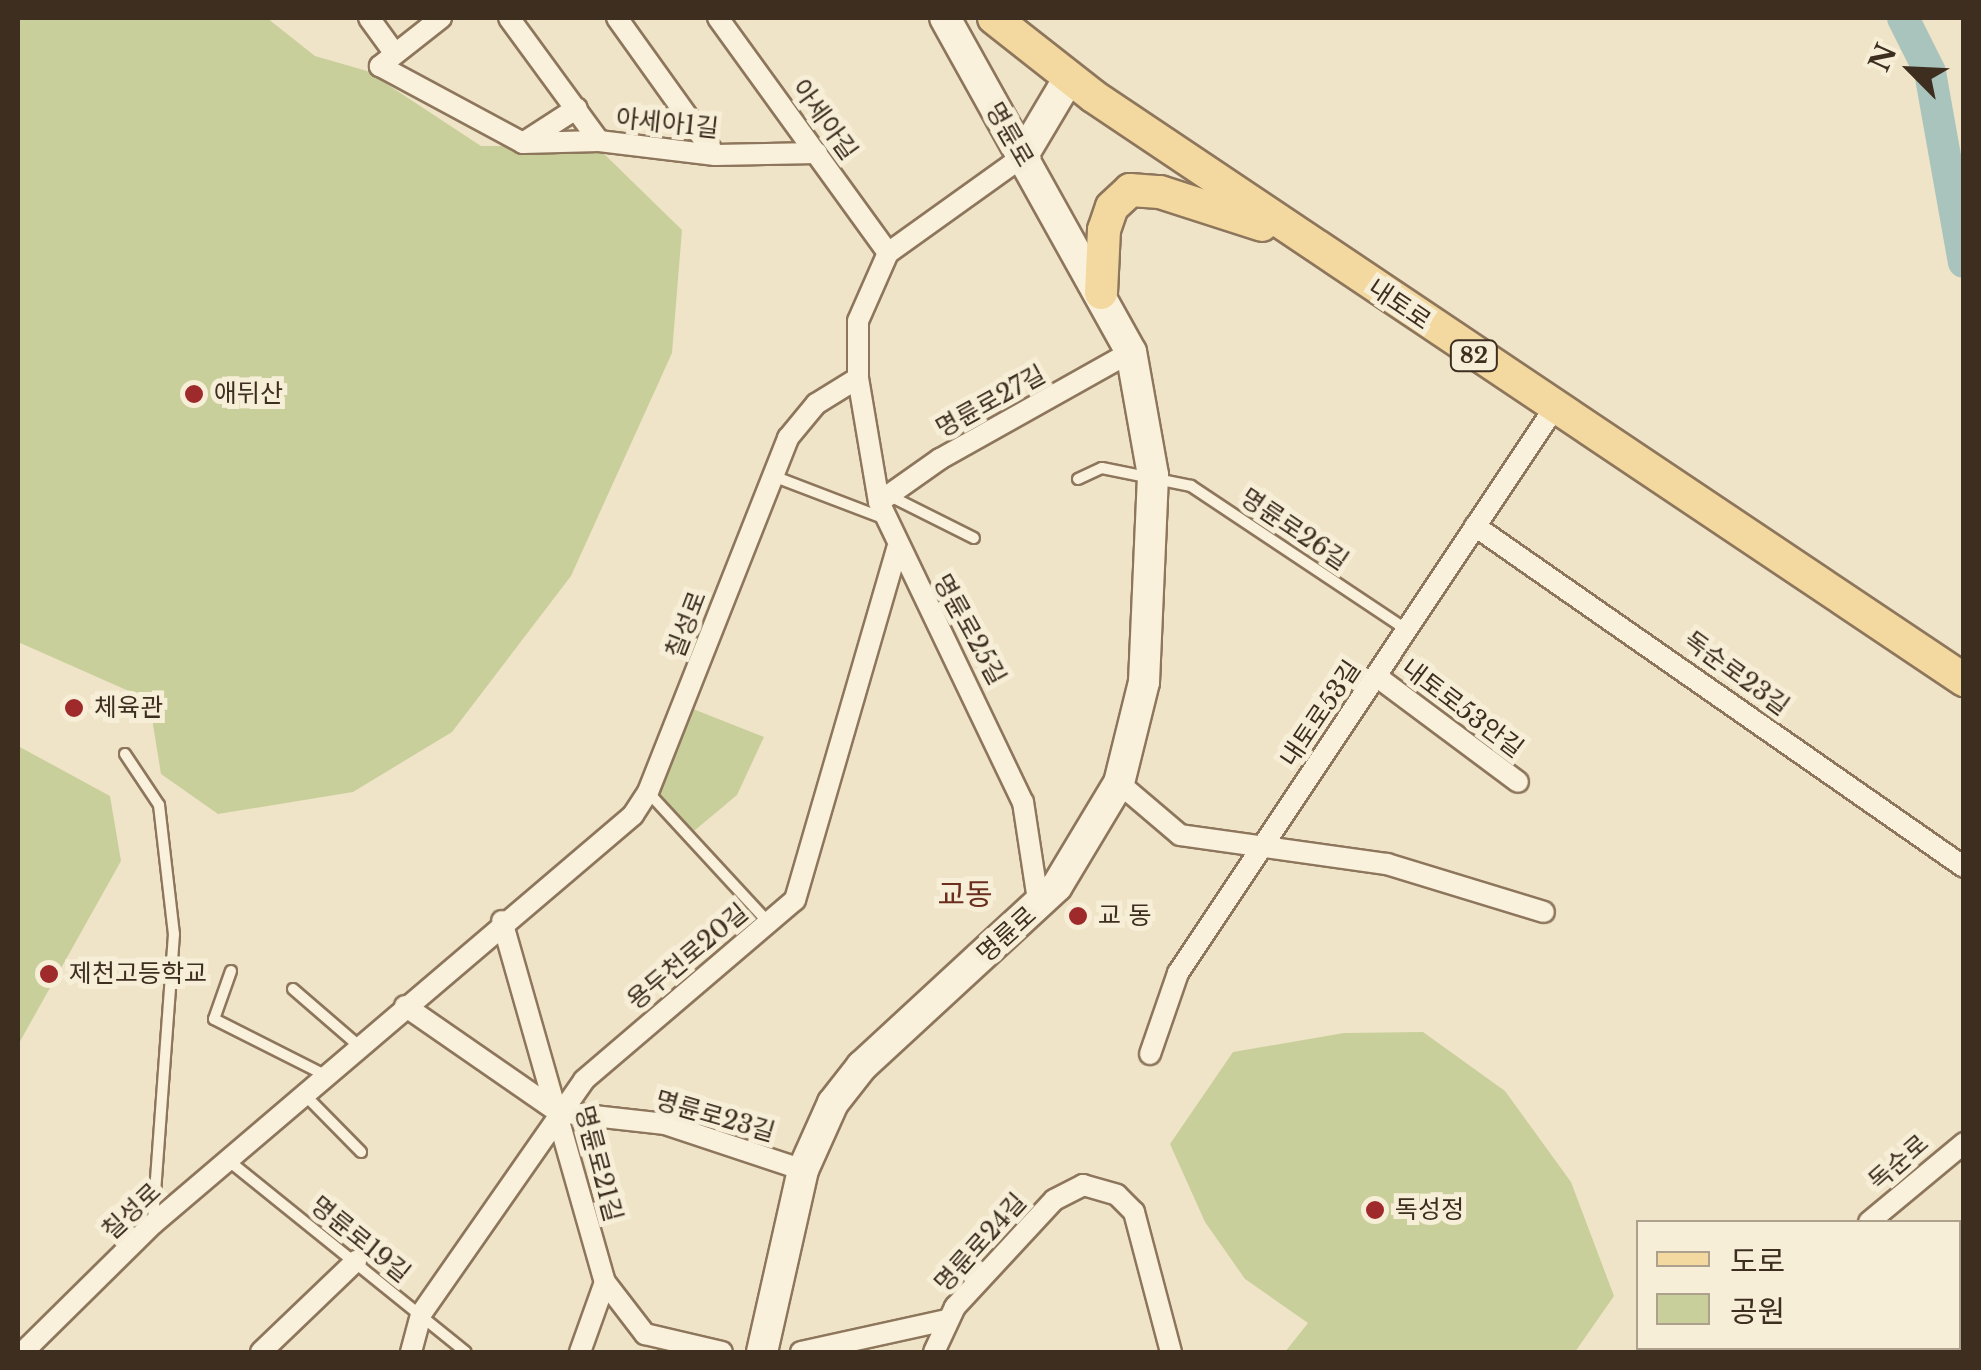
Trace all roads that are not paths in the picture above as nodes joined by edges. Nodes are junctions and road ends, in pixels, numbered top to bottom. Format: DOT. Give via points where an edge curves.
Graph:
graph roads {
  1 [pos="369,18"];
  2 [pos="508,18"];
  3 [pos="617,18"];
  4 [pos="718,18"];
  5 [pos="946,18"];
  6 [pos="994,18"];
  7 [pos="434,20"];
  8 [pos="392,50"];
  9 [pos="1069,78"];
  10 [pos="577,108"];
  11 [pos="599,141"];
  12 [pos="523,142"];
  13 [pos="817,154"];
  14 [pos="715,155"];
  15 [pos="1022,157"];
  16 [pos="1300,238"];
  17 [pos="888,253"];
  18 [pos="1101,292"];
  19 [pos="1131,352"];
  20 [pos="858,378"];
  21 [pos="1552,410"];
  22 [pos="1154,475"];
  23 [pos="772,476"];
  24 [pos="1078,479"];
  25 [pos="884,505"];
  26 [pos="1475,526"];
  27 [pos="974,538"];
  28 [pos="898,548"];
  29 [pos="1406,630"];
  30 [pos="1376,676"];
  31 [pos="1964,680"];
  32 [pos="126,754"];
  33 [pos="1518,782"];
  34 [pos="1118,783"];
  35 [pos="648,792"];
  36 [pos="1264,844"];
  37 [pos="1964,867"];
  38 [pos="1039,906"];
  39 [pos="1544,912"];
  40 [pos="502,920"];
  41 [pos="768,922"];
  42 [pos="231,971"];
  43 [pos="294,989"];
  44 [pos="405,1006"];
  45 [pos="359,1046"];
  46 [pos="1150,1054"];
  47 [pos="326,1076"];
  48 [pos="304,1094"];
  49 [pos="558,1112"];
  50 [pos="1964,1143"];
  51 [pos="361,1152"];
  52 [pos="228,1160"];
  53 [pos="803,1170"];
  54 [pos="1871,1220"];
  55 [pos="152,1224"];
  56 [pos="356,1260"];
  57 [pos="605,1282"];
  58 [pos="421,1314"];
  59 [pos="946,1320"];
  60 [pos="23,1352"];
  61 [pos="261,1352"];
  62 [pos="411,1352"];
  63 [pos="466,1352"];
  64 [pos="580,1352"];
  65 [pos="722,1352"];
  66 [pos="762,1352"];
  67 [pos="801,1352"];
  68 [pos="934,1352"];
  69 [pos="1170,1352"];
  1 -- 8 [label="street"];
  2 -- 10 [label="street, 아세아1길"];
  3 -- 14 [label="street"];
  4 -- 13 [label="street, 아세아길"];
  5 -- 15 [label="street, 명륜로"];
  6 -- 9 [label="main road, 내토로 / 82"];
  7 -- 8 [label="street"];
  8 -- 12 [label="street" via="380,66"];
  9 -- 15 [label="street"];
  9 -- 16 [label="main road, 내토로 / 82"];
  10 -- 11 [label="street, 아세아1길"];
  10 -- 12 [label="street"];
  11 -- 12 [label="street"];
  11 -- 14 [label="street, 아세아1길"];
  13 -- 14 [label="street, 아세아1길"];
  13 -- 17 [label="street, 아세아길"];
  15 -- 17 [label="street"];
  15 -- 18 [label="street, 명륜로"];
  16 -- 18 [label="main road" via="1160,192 1130,190 1112,206 1104,230"];
  16 -- 21 [label="main road, 내토로 / 82"];
  17 -- 20 [label="street" via="858,321"];
  18 -- 19 [label="street, 명륜로"];
  19 -- 22 [label="street, 명륜로"];
  19 -- 25 [label="street, 명륜로27길"];
  20 -- 23 [label="street, 칠성로" via="799,422"];
  20 -- 25 [label="street, 명륜로25길"];
  21 -- 26 [label="street, 내토로53길"];
  21 -- 31 [label="main road, 내토로 / 82"];
  22 -- 24 [label="lane" via="1102,468"];
  22 -- 29 [label="lane, 명륜로26길" via="1192,486"];
  22 -- 34 [label="street, 명륜로" via="1144,682"];
  23 -- 25 [label="lane"];
  23 -- 35 [label="street, 칠성로"];
  25 -- 27 [label="lane"];
  25 -- 28 [label="street, 명륜로25길"];
  26 -- 29 [label="street, 내토로53길"];
  26 -- 37 [label="street, 독순로23길"];
  28 -- 38 [label="street, 명륜로25길" via="980,700 1024,802"];
  28 -- 41 [label="street, 용두천로20길" via="795,900"];
  29 -- 30 [label="street, 내토로53길"];
  30 -- 33 [label="street, 내토로53안길"];
  30 -- 36 [label="street, 내토로53길"];
  32 -- 55 [label="lane" via="159,805 174,934"];
  34 -- 36 [label="street" via="1180,835"];
  34 -- 38 [label="street, 명륜로" via="1093,834"];
  35 -- 40 [label="street, 칠성로" via="616,830"];
  35 -- 41 [label="lane"];
  36 -- 39 [label="street" via="1387,864"];
  36 -- 46 [label="street, 내토로53길" via="1178,973"];
  38 -- 53 [label="street, 명륜로" via="862,1066 833,1103"];
  40 -- 44 [label="street, 칠성로"];
  40 -- 49 [label="street, 명륜로21길"];
  41 -- 49 [label="street, 용두천로20길" via="584,1080"];
  42 -- 47 [label="lane" via="214,1019"];
  43 -- 45 [label="lane"];
  44 -- 45 [label="street, 칠성로"];
  44 -- 49 [label="street, 명륜로23길"];
  45 -- 47 [label="street, 칠성로"];
  47 -- 48 [label="street, 칠성로"];
  48 -- 51 [label="lane"];
  48 -- 52 [label="street, 칠성로"];
  49 -- 53 [label="street, 명륜로23길" via="665,1124"];
  49 -- 57 [label="street, 명륜로21길"];
  49 -- 58 [label="street, 용두천로20길"];
  50 -- 54 [label="street, 독순로"];
  52 -- 55 [label="street, 칠성로"];
  52 -- 56 [label="lane, 명륜로19길"];
  53 -- 66 [label="street, 명륜로"];
  55 -- 60 [label="street, 칠성로"];
  56 -- 58 [label="lane, 명륜로19길"];
  56 -- 61 [label="street"];
  57 -- 64 [label="street"];
  57 -- 65 [label="street, 명륜로21길" via="645,1334"];
  58 -- 62 [label="street, 용두천로20길"];
  58 -- 63 [label="lane, 명륜로19길"];
  59 -- 67 [label="street"];
  59 -- 68 [label="street, 명륜로24길"];
  59 -- 69 [label="street, 명륜로24길" via="1054,1200 1083,1185 1118,1195 1134,1212"];
}
